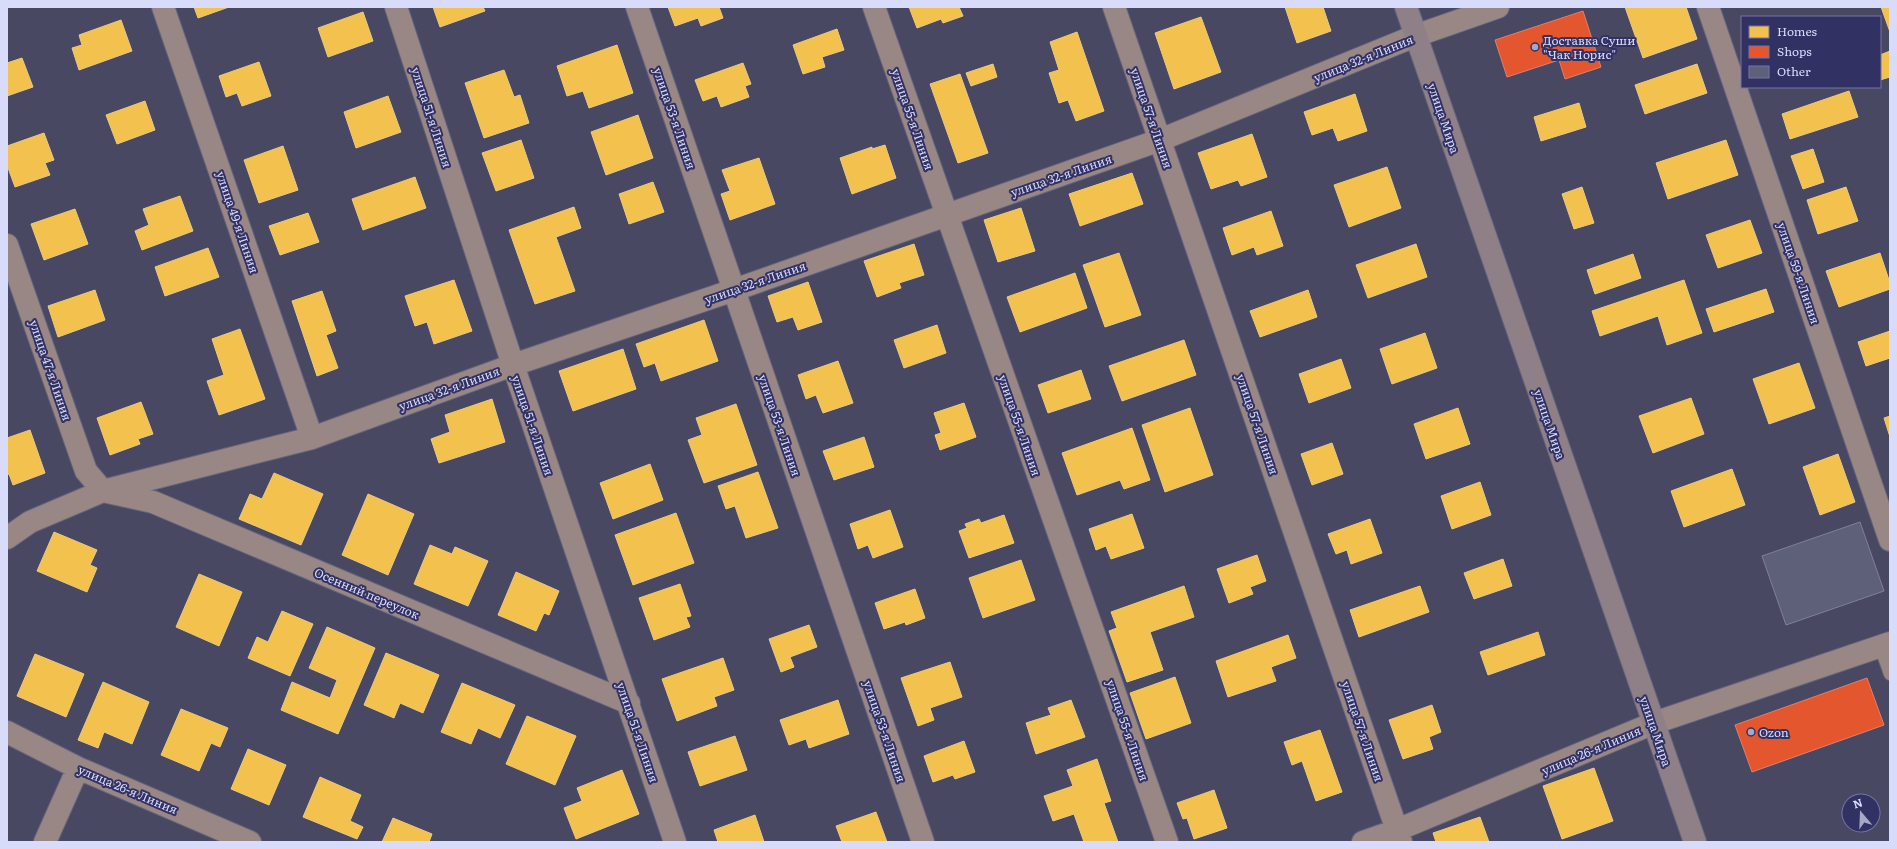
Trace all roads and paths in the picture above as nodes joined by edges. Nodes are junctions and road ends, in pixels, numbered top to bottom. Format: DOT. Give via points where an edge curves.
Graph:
graph roads {
  1 [pos="163,7"];
  2 [pos="396,7"];
  3 [pos="637,7"];
  4 [pos="874,7"];
  5 [pos="1114,7"];
  6 [pos="1406,7"];
  7 [pos="1498,7"];
  8 [pos="1708,7"];
  9 [pos="1416,36"];
  10 [pos="1160,140"];
  11 [pos="946,215"];
  12 [pos="7,245"];
  13 [pos="734,290"];
  14 [pos="512,365"];
  15 [pos="312,438"];
  16 [pos="103,491"];
  17 [pos="7,538"];
  18 [pos="1890,540"];
  19 [pos="1885,644"];
  20 [pos="1890,674"];
  21 [pos="629,703"];
  22 [pos="1654,723"];
  23 [pos="7,732"];
  24 [pos="78,768"];
  25 [pos="1399,836"];
  26 [pos="46,842"];
  27 [pos="250,842"];
  28 [pos="675,842"];
  29 [pos="924,842"];
  30 [pos="1167,842"];
  31 [pos="1363,842"];
  32 [pos="1695,842"];
  1 -- 15 [label="street, улица 49-я Линия"];
  2 -- 14 [label="street, улица 51-я Линия"];
  3 -- 13 [label="street, улица 53-я Линия"];
  4 -- 11 [label="street, улица 55-я Линия"];
  5 -- 10 [label="street, улица 57-я Линия"];
  6 -- 9 [label="main road, улица Мира"];
  7 -- 9 [label="street, улица 32-я Линия"];
  8 -- 18 [label="street, улица 59-я Линия"];
  9 -- 10 [label="street, улица 32-я Линия"];
  9 -- 22 [label="main road, улица Мира"];
  10 -- 11 [label="street, улица 32-я Линия"];
  10 -- 25 [label="street, улица 57-я Линия"];
  11 -- 13 [label="street, улица 32-я Линия"];
  11 -- 30 [label="street, улица 55-я Линия"];
  12 -- 16 [label="street, улица 47-я Линия" via="86,471"];
  13 -- 14 [label="street, улица 32-я Линия"];
  13 -- 29 [label="street, улица 53-я Линия"];
  14 -- 15 [label="street, улица 32-я Линия"];
  14 -- 21 [label="street, улица 51-я Линия"];
  15 -- 16 [label="street, улица 32-я Линия"];
  16 -- 17 [label="street, улица 32-я Линия" via="30,522"];
  16 -- 21 [label="street, Осенний переулок" via="153,502"];
  19 -- 20 [label="lane"];
  19 -- 22 [label="street, улица 26-я Линия"];
  21 -- 28 [label="street, улица 51-я Линия"];
  22 -- 25 [label="street, улица 26-я Линия"];
  22 -- 32 [label="main road, улица Мира"];
  23 -- 24 [label="street, улица 26-я Линия"];
  24 -- 26 [label="street"];
  24 -- 27 [label="street, улица 26-я Линия"];
  25 -- 31 [label="street, улица 26-я Линия"];
}
